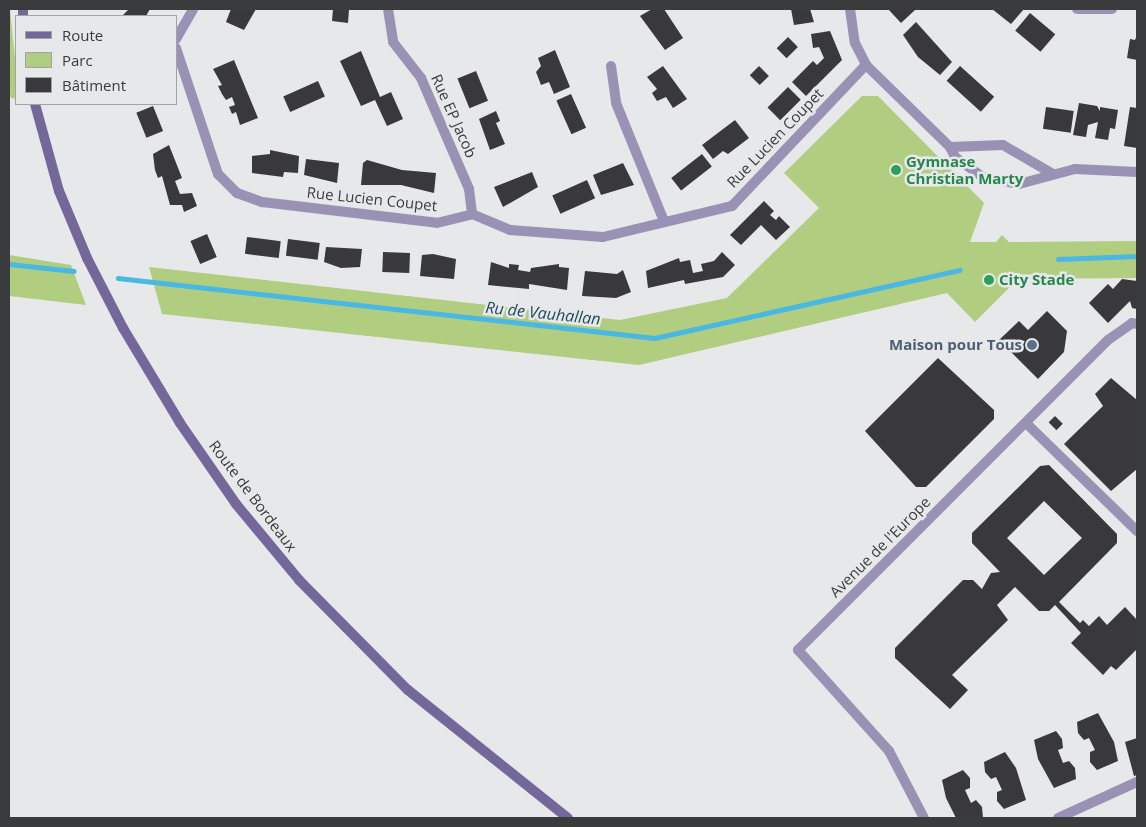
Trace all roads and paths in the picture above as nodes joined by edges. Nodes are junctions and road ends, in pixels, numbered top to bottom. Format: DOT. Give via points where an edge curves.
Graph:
graph roads {
  1 [pos="192,9"];
  2 [pos="388,9"];
  3 [pos="850,9"];
  4 [pos="1077,9"];
  5 [pos="1112,9"];
  6 [pos="178,35"];
  7 [pos="178,54"];
  8 [pos="866,65"];
  9 [pos="611,66"];
  10 [pos="35,105"];
  11 [pos="950,147"];
  12 [pos="1137,172"];
  13 [pos="1053,174"];
  14 [pos="472,214"];
  15 [pos="664,221"];
  16 [pos="1137,324"];
  17 [pos="1026,423"];
  18 [pos="1137,530"];
  19 [pos="1137,782"];
  20 [pos="568,818"];
  21 [pos="924,818"];
  22 [pos="1058,818"];
  1 -- 6 [label="street"];
  2 -- 14 [label="street, Rue EP Jacob" via="393,42 421,78 469,188"];
  3 -- 8 [label="street" via="855,43"];
  4 -- 5 [label="street"];
  7 -- 14 [label="street, Rue Lucien Coupet" via="218,174 237,194 262,202 437,224"];
  8 -- 11 [label="street"];
  8 -- 15 [label="street, Rue Lucien Coupet" via="732,206 714,213"];
  9 -- 15 [label="street" via="616,103"];
  10 -- 20 [label="main road, Route de Bordeaux" via="59,191 87,258 123,328 175,415 236,504 299,580 408,690"];
  11 -- 13 [label="street" via="1003,145"];
  11 -- 13 [label="street" via="955,157 994,181 1019,184"];
  12 -- 13 [label="street" via="1075,169"];
  14 -- 15 [label="street, Rue Lucien Coupet" via="510,230 603,237"];
  16 -- 17 [label="street, Avenue de l'Europe" via="1132,323 1108,340"];
  17 -- 18 [label="street"];
  17 -- 21 [label="street, Avenue de l'Europe" via="798,650 890,751"];
  19 -- 22 [label="street"];
}
